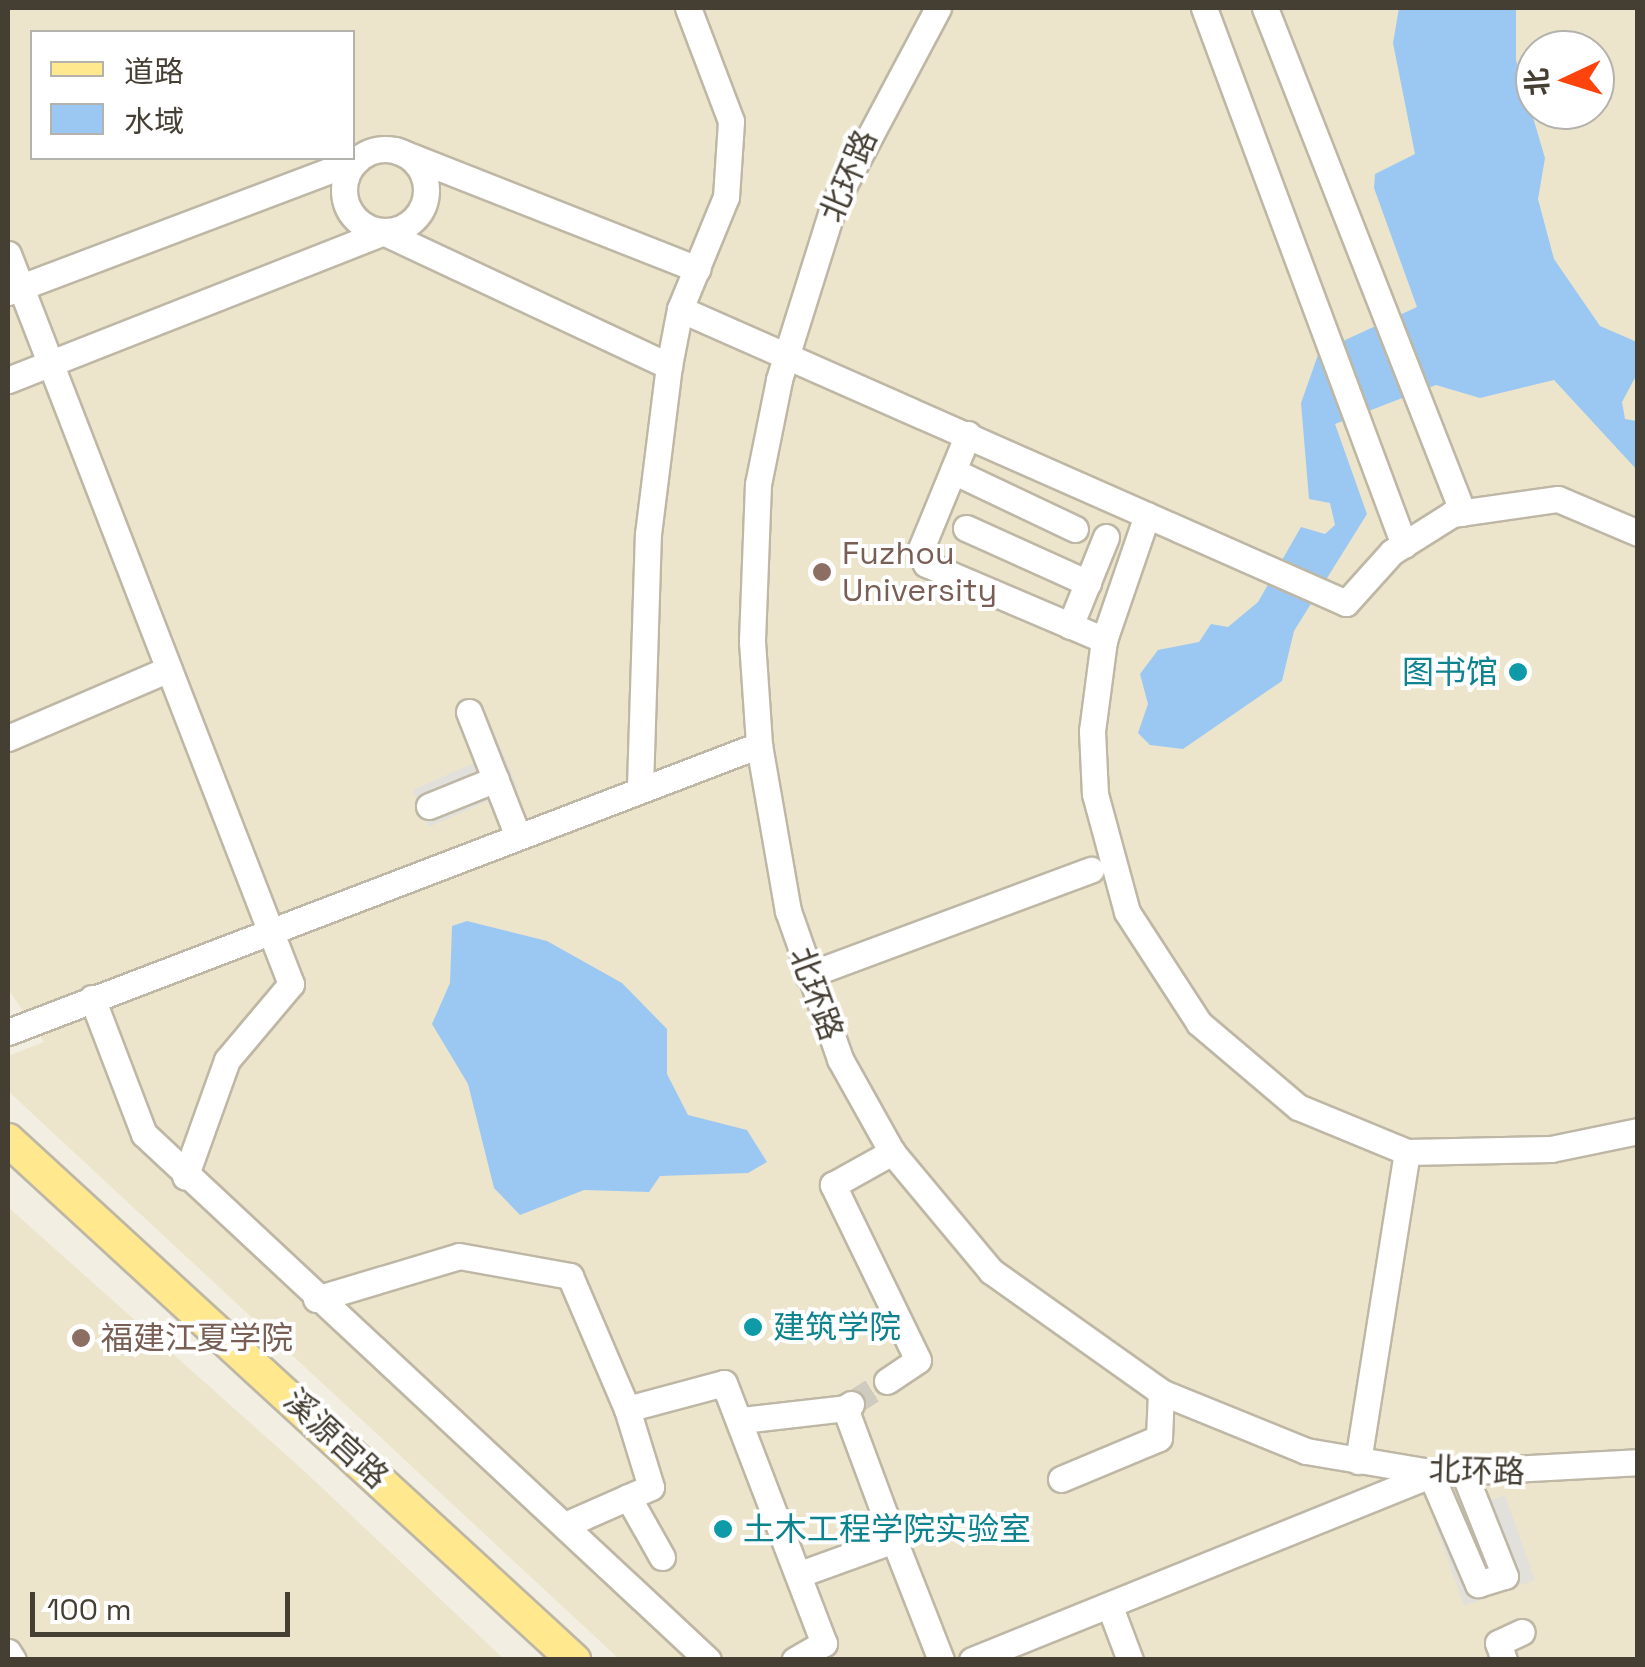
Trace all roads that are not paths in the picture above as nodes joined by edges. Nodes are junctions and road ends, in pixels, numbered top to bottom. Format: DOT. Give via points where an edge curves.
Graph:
graph roads {
  1 [pos="688,8"];
  2 [pos="938,8"];
  3 [pos="1204,8"];
  4 [pos="1266,8"];
  5 [pos="395,150"];
  6 [pos="356,160"];
  7 [pos="383,232"];
  8 [pos="8,254"];
  9 [pos="697,269"];
  10 [pos="14,289"];
  11 [pos="680,309"];
  12 [pos="787,353"];
  13 [pos="50,362"];
  14 [pos="669,366"];
  15 [pos="8,380"];
  16 [pos="968,434"];
  17 [pos="953,470"];
  18 [pos="1463,513"];
  19 [pos="1146,514"];
  20 [pos="966,528"];
  21 [pos="1076,529"];
  22 [pos="1638,533"];
  23 [pos="1106,537"];
  24 [pos="1404,545"];
  25 [pos="1088,583"];
  26 [pos="1070,626"];
  27 [pos="1104,640"];
  28 [pos="170,669"];
  29 [pos="469,712"];
  30 [pos="8,738"];
  31 [pos="759,745"];
  32 [pos="496,779"];
  33 [pos="640,786"];
  34 [pos="429,806"];
  35 [pos="517,834"];
  36 [pos="1091,870"];
  37 [pos="271,929"];
  38 [pos="808,975"];
  39 [pos="92,998"];
  40 [pos="8,1032"];
  41 [pos="1638,1131"];
  42 [pos="8,1140"];
  43 [pos="892,1152"];
  44 [pos="1408,1152"];
  45 [pos="8,1164"];
  46 [pos="185,1177"];
  47 [pos="316,1299"];
  48 [pos="887,1380"];
  49 [pos="1161,1392"];
  50 [pos="627,1409"];
  51 [pos="742,1420"];
  52 [pos="1358,1461"];
  53 [pos="1638,1462"];
  54 [pos="1464,1473"];
  55 [pos="1433,1474"];
  56 [pos="1061,1479"];
  57 [pos="628,1497"];
  58 [pos="566,1525"];
  59 [pos="894,1540"];
  60 [pos="662,1558"];
  61 [pos="800,1574"];
  62 [pos="1110,1608"];
  63 [pos="1522,1632"];
  64 [pos="8,1652"];
  65 [pos="13,1660"];
  66 [pos="541,1660"];
  67 [pos="574,1660"];
  68 [pos="708,1660"];
  69 [pos="794,1660"];
  70 [pos="941,1660"];
  71 [pos="972,1660"];
  72 [pos="1130,1660"];
  73 [pos="1504,1660"];
  1 -- 9 [label="street" via="731,122 726,197"];
  2 -- 12 [label="street, 北环路" via="854,156"];
  3 -- 24 [label="street"];
  4 -- 18 [label="street" via="1383,323"];
  5 -- 6 [label="street"];
  5 -- 7 [label="street" via="424,176 424,203 408,224"];
  5 -- 9 [label="street"];
  6 -- 7 [label="street" via="344,198 358,222"];
  6 -- 10 [label="street"];
  7 -- 13 [label="street"];
  7 -- 14 [label="street"];
  8 -- 10 [label="street"];
  9 -- 11 [label="street"];
  10 -- 13 [label="street"];
  11 -- 12 [label="street"];
  11 -- 14 [label="street"];
  12 -- 16 [label="street"];
  12 -- 31 [label="street, 北环路" via="754,536"];
  13 -- 15 [label="street"];
  13 -- 28 [label="street"];
  14 -- 33 [label="street" via="648,534"];
  16 -- 17 [label="street"];
  16 -- 19 [label="street"];
  17 -- 21 [label="street"];
  17 -- 26 [label="street" via="920,551 926,564"];
  18 -- 22 [label="street" via="1558,500"];
  18 -- 24 [label="street"];
  19 -- 24 [label="street" via="1346,602"];
  19 -- 27 [label="street"];
  20 -- 25 [label="street"];
  23 -- 25 [label="street"];
  25 -- 26 [label="street"];
  26 -- 27 [label="street"];
  27 -- 44 [label="street" via="1092,731 1096,794 1127,912 1159,967 1199,1023 1298,1107"];
  28 -- 30 [label="street"];
  28 -- 37 [label="street"];
  29 -- 32 [label="street"];
  31 -- 33 [label="street"];
  31 -- 38 [label="street, 北环路"];
  32 -- 34 [label="street"];
  32 -- 35 [label="street"];
  33 -- 35 [label="street"];
  35 -- 37 [label="street"];
  36 -- 38 [label="street"];
  37 -- 39 [label="street"];
  37 -- 46 [label="street" via="291,984 228,1060"];
  38 -- 43 [label="street, 北环路" via="840,1060"];
  39 -- 40 [label="street"];
  39 -- 46 [label="street" via="144,1134"];
  41 -- 44 [label="street" via="1551,1149"];
  42 -- 67 [label="main road, 溪源宫路"];
  43 -- 48 [label="street" via="833,1185 918,1360"];
  43 -- 49 [label="street, 北环路" via="991,1271"];
  44 -- 52 [label="street"];
  45 -- 66 [label="main road, 溪源宫路"];
  46 -- 47 [label="street"];
  47 -- 50 [label="street" via="459,1256 570,1276"];
  47 -- 58 [label="street"];
  49 -- 52 [label="street, 北环路" via="1256,1434"];
  49 -- 56 [label="street" via="1159,1438"];
  50 -- 51 [label="street" via="691,1384 724,1383"];
  50 -- 57 [label="street" via="652,1487"];
  51 -- 59 [label="street" via="848,1406"];
  51 -- 61 [label="street"];
  52 -- 55 [label="street, 北环路"];
  53 -- 54 [label="street, 北环路"];
  54 -- 55 [label="street, 北环路"];
  54 -- 55 [label="street" via="1504,1576 1478,1584"];
  55 -- 62 [label="street"];
  57 -- 58 [label="street"];
  57 -- 60 [label="street"];
  58 -- 68 [label="street"];
  59 -- 61 [label="street"];
  59 -- 70 [label="street"];
  61 -- 69 [label="street" via="824,1643"];
  62 -- 71 [label="street"];
  62 -- 72 [label="street"];
  63 -- 73 [label="street" via="1498,1643"];
  64 -- 65 [label="street"];
}
